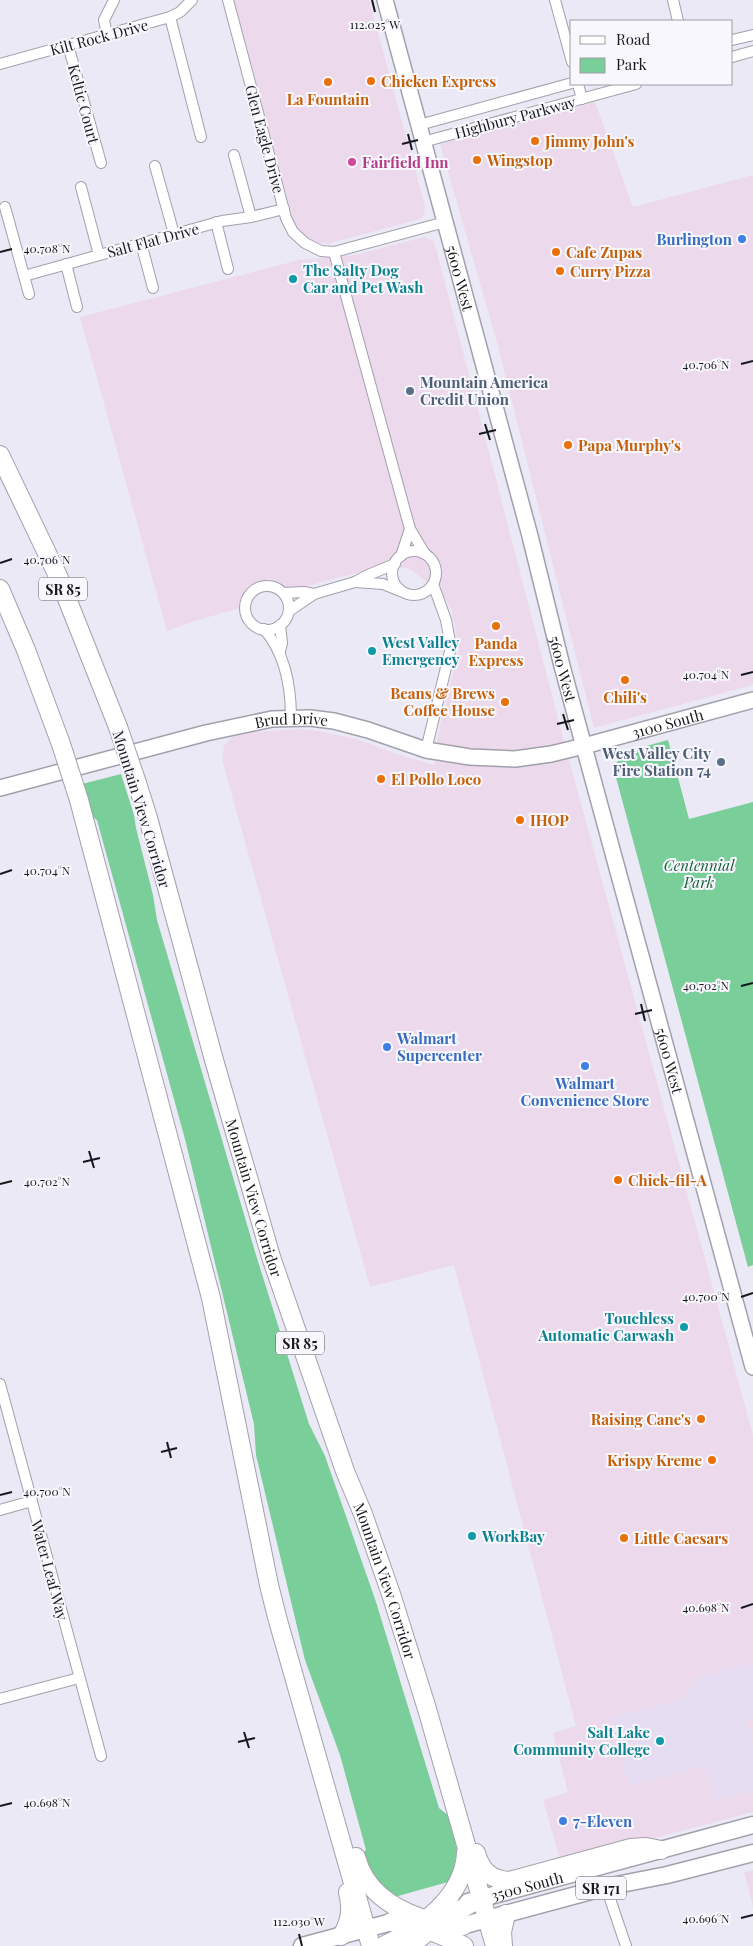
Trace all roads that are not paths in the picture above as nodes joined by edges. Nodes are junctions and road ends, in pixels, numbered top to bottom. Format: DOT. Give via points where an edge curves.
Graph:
graph roads {
  1 [pos="114,0"];
  2 [pos="192,0"];
  3 [pos="228,0"];
  4 [pos="385,0"];
  5 [pos="555,0"];
  6 [pos="673,0"];
  7 [pos="170,17"];
  8 [pos="678,20"];
  9 [pos="107,35"];
  10 [pos="753,35"];
  11 [pos="733,40"];
  12 [pos="68,45"];
  13 [pos="753,51"];
  14 [pos="570,55"];
  15 [pos="733,57"];
  16 [pos="0,64"];
  17 [pos="570,84"];
  18 [pos="578,85"];
  19 [pos="632,85"];
  20 [pos="582,99"];
  21 [pos="419,125"];
  22 [pos="201,137"];
  23 [pos="423,142"];
  24 [pos="234,155"];
  25 [pos="101,163"];
  26 [pos="156,166"];
  27 [pos="80,187"];
  28 [pos="5,207"];
  29 [pos="284,209"];
  30 [pos="251,217"];
  31 [pos="216,222"];
  32 [pos="445,222"];
  33 [pos="174,234"];
  34 [pos="141,243"];
  35 [pos="334,252"];
  36 [pos="99,255"];
  37 [pos="66,264"];
  38 [pos="228,269"];
  39 [pos="24,276"];
  40 [pos="153,288"];
  41 [pos="29,294"];
  42 [pos="77,307"];
  43 [pos="0,456"];
  44 [pos="410,529"];
  45 [pos="425,554"];
  46 [pos="398,560"];
  47 [pos="355,582"];
  48 [pos="433,584"];
  49 [pos="0,590"];
  50 [pos="403,592"];
  51 [pos="283,593"];
  52 [pos="423,593"];
  53 [pos="314,594"];
  54 [pos="441,605"];
  55 [pos="0,607"];
  56 [pos="289,611"];
  57 [pos="280,625"];
  58 [pos="264,630"];
  59 [pos="280,652"];
  60 [pos="44,697"];
  61 [pos="753,700"];
  62 [pos="291,718"];
  63 [pos="584,746"];
  64 [pos="426,750"];
  65 [pos="0,788"];
  66 [pos="752,1357"];
  67 [pos="0,1384"];
  68 [pos="32,1501"];
  69 [pos="0,1510"];
  70 [pos="290,1667"];
  71 [pos="80,1678"];
  72 [pos="0,1699"];
  73 [pos="427,1709"];
  74 [pos="305,1712"];
  75 [pos="101,1756"];
  76 [pos="753,1825"];
  77 [pos="467,1847"];
  78 [pos="661,1850"];
  79 [pos="753,1853"];
  80 [pos="606,1887"];
  81 [pos="481,1898"];
  82 [pos="506,1914"];
  83 [pos="487,1919"];
  84 [pos="391,1922"];
  85 [pos="463,1926"];
  86 [pos="425,1927"];
  87 [pos="366,1929"];
  88 [pos="341,1936"];
  89 [pos="302,1946"];
  90 [pos="371,1946"];
  91 [pos="383,1946"];
  92 [pos="388,1946"];
  93 [pos="464,1946"];
  94 [pos="495,1946"];
  95 [pos="503,1946"];
  96 [pos="626,1946"];
  1 -- 9 [label="street" via="104,20"];
  2 -- 7 [label="street, Kilt Rock Drive"];
  3 -- 29 [label="street, Glen Eagle Drive"];
  4 -- 21 [label="main road, 5600 West"];
  5 -- 14 [label="street"];
  6 -- 8 [label="street"];
  7 -- 9 [label="street, Kilt Rock Drive"];
  7 -- 22 [label="street"];
  9 -- 12 [label="street, Kilt Rock Drive"];
  10 -- 11 [label="street"];
  12 -- 16 [label="street, Kilt Rock Drive"];
  12 -- 25 [label="street, Keltic Court"];
  13 -- 15 [label="street"];
  17 -- 21 [label="street, Highbury Parkway"];
  18 -- 20 [label="street"];
  19 -- 20 [label="street, Highbury Parkway"];
  20 -- 23 [label="street, Highbury Parkway"];
  21 -- 23 [label="main road, 5600 West"];
  23 -- 32 [label="main road, 5600 West"];
  24 -- 30 [label="street"];
  26 -- 33 [label="street"];
  27 -- 36 [label="street"];
  28 -- 39 [label="street"];
  29 -- 30 [label="street, Salt Flat Drive"];
  29 -- 35 [label="street, Glen Eagle Drive" via="296,236 313,248"];
  30 -- 31 [label="street, Salt Flat Drive"];
  31 -- 33 [label="street, Salt Flat Drive"];
  31 -- 38 [label="street"];
  32 -- 35 [label="street, Glen Eagle Drive"];
  32 -- 63 [label="main road, 5600 West"];
  33 -- 34 [label="street, Salt Flat Drive"];
  34 -- 36 [label="street, Salt Flat Drive"];
  34 -- 40 [label="street"];
  35 -- 44 [label="street"];
  36 -- 37 [label="street, Salt Flat Drive"];
  37 -- 39 [label="street, Salt Flat Drive"];
  37 -- 42 [label="street"];
  39 -- 41 [label="street"];
  43 -- 73 [label="highway, Mountain View Corridor / SR 85, bridge" via="58,576 118,727 148,818 271,1257 344,1471 390,1588"];
  44 -- 45 [label="street"];
  44 -- 46 [label="street"];
  45 -- 46 [label="street" via="413,552"];
  45 -- 48 [label="street" via="435,568"];
  46 -- 47 [label="street"];
  46 -- 50 [label="street" via="393,579"];
  47 -- 50 [label="street" via="383,584"];
  47 -- 53 [label="street"];
  48 -- 52 [label="street"];
  48 -- 54 [label="street"];
  49 -- 60 [label="highway"];
  50 -- 52 [label="street"];
  51 -- 53 [label="street"];
  51 -- 56 [label="street"];
  51 -- 58 [label="street" via="274,587 262,587 248,599 246,612 249,620"];
  52 -- 54 [label="street"];
  53 -- 56 [label="street"];
  54 -- 64 [label="street" via="450,634 451,651"];
  55 -- 60 [label="highway"];
  56 -- 57 [label="street"];
  57 -- 58 [label="street"];
  57 -- 59 [label="street"];
  58 -- 59 [label="street"];
  59 -- 62 [label="street" via="290,694"];
  60 -- 70 [label="highway, bridge" via="78,800 211,1298 269,1585"];
  61 -- 63 [label="main road, 3100 South"];
  62 -- 64 [label="main road, Brud Drive" via="346,723"];
  62 -- 65 [label="main road, Brud Drive" via="238,725"];
  63 -- 64 [label="main road, Brud Drive" via="509,759"];
  63 -- 66 [label="main road, 5600 West"];
  67 -- 68 [label="street, Water Leaf Way"];
  68 -- 69 [label="street"];
  68 -- 71 [label="street, Water Leaf Way"];
  70 -- 74 [label="highway"];
  70 -- 88 [label="highway" via="299,1720 350,1898 350,1918"];
  71 -- 72 [label="street"];
  71 -- 75 [label="street, Water Leaf Way"];
  73 -- 77 [label="highway, Mountain View Corridor / SR 85"];
  73 -- 78 [label="highway" via="445,1742 479,1863 490,1876 509,1881 631,1848"];
  74 -- 86 [label="highway" via="322,1740 362,1874 382,1898"];
  74 -- 87 [label="highway"];
  76 -- 78 [label="main road, 3500 South / SR 171"];
  77 -- 81 [label="highway, Mountain View Corridor / SR 85"];
  77 -- 86 [label="highway" via="459,1881"];
  78 -- 81 [label="main road, 3500 South / SR 171"];
  79 -- 80 [label="main road, 3500 South / SR 171"];
  80 -- 82 [label="main road, 3500 South / SR 171"];
  80 -- 96 [label="street"];
  81 -- 83 [label="highway, Mountain View Corridor / SR 85"];
  81 -- 86 [label="highway"];
  82 -- 83 [label="main road, 3500 South / SR 171"];
  82 -- 95 [label="highway"];
  83 -- 85 [label="main road, 3500 South / SR 171"];
  83 -- 94 [label="highway, Mountain View Corridor / SR 85"];
  84 -- 86 [label="highway"];
  84 -- 87 [label="main road"];
  85 -- 86 [label="highway"];
  86 -- 91 [label="highway"];
  86 -- 92 [label="main road"];
  86 -- 93 [label="highway"];
  87 -- 88 [label="main road"];
  87 -- 90 [label="highway"];
  88 -- 89 [label="main road"];
}
